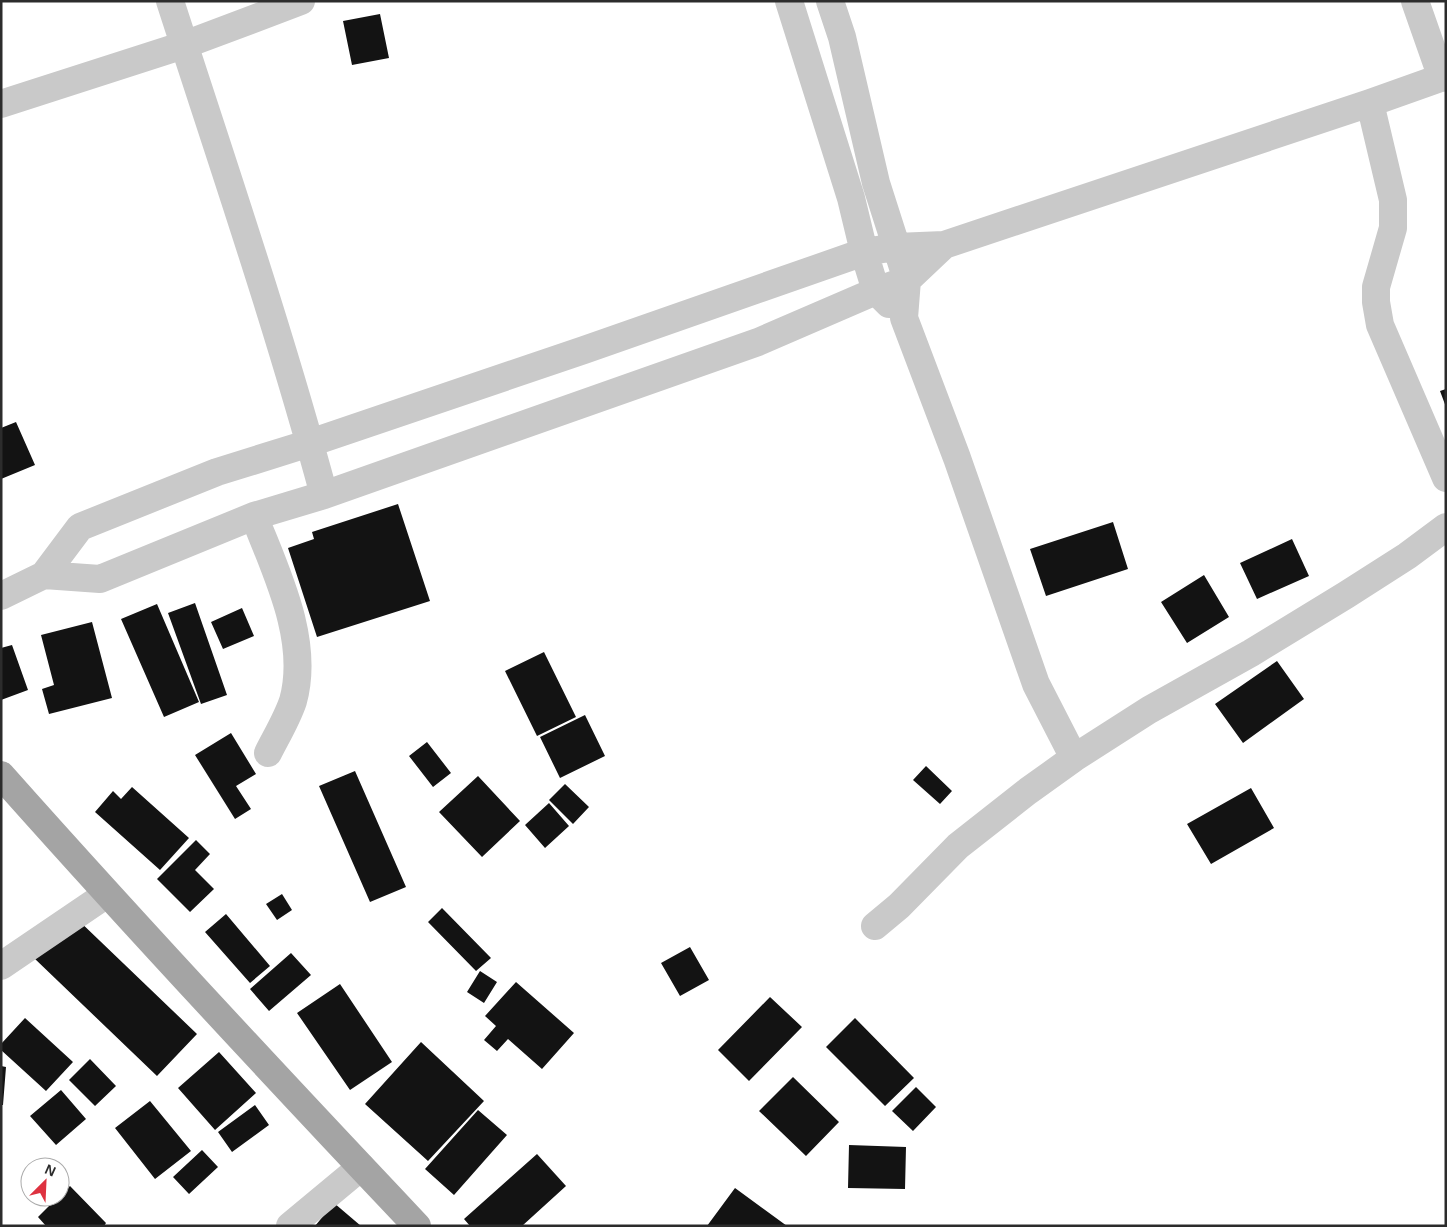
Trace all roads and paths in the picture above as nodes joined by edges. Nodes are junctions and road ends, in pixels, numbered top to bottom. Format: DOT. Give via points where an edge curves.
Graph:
graph roads {
  1 [pos="170,1"];
  2 [pos="301,1"];
  3 [pos="789,1"];
  4 [pos="830,1"];
  5 [pos="1415,1"];
  6 [pos="184,45"];
  7 [pos="1444,77"];
  8 [pos="1,104"];
  9 [pos="1370,104"];
  10 [pos="944,245"];
  11 [pos="896,247"];
  12 [pos="864,252"];
  13 [pos="907,280"];
  14 [pos="876,291"];
  15 [pos="904,318"];
  16 [pos="310,443"];
  17 [pos="1446,478"];
  18 [pos="324,495"];
  19 [pos="254,516"];
  20 [pos="1446,526"];
  21 [pos="44,575"];
  22 [pos="1,596"];
  23 [pos="268,753"];
  24 [pos="1074,758"];
  25 [pos="1,775"];
  26 [pos="107,894"];
  27 [pos="875,926"];
  28 [pos="4,960"];
  29 [pos="361,1167"];
  30 [pos="290,1226"];
  31 [pos="417,1226"];
  1 -- 6 [label="street"];
  2 -- 6 [label="street"];
  3 -- 12 [label="street" via="851,198"];
  4 -- 11 [label="street" via="842,37 876,183"];
  5 -- 7 [label="street"];
  6 -- 8 [label="street"];
  6 -- 16 [label="street"];
  7 -- 9 [label="street"];
  9 -- 10 [label="street"];
  9 -- 17 [label="street" via="1393,200 1393,228 1376,287 1380,325"];
  10 -- 11 [label="street"];
  10 -- 13 [label="street"];
  11 -- 12 [label="street"];
  11 -- 13 [label="street"];
  12 -- 14 [label="street"];
  12 -- 16 [label="street"];
  13 -- 14 [label="street"];
  13 -- 15 [label="street"];
  14 -- 15 [label="street"];
  14 -- 18 [label="street" via="758,342"];
  15 -- 24 [label="street" via="1036,684"];
  16 -- 18 [label="street"];
  16 -- 21 [label="street" via="217,472 80,527"];
  18 -- 19 [label="street"];
  19 -- 21 [label="street" via="100,579"];
  19 -- 23 [label="street" via="285,597 294,630 297,668 292,702"];
  20 -- 24 [label="street" via="1407,556 1346,595 1251,654 1149,710"];
  21 -- 22 [label="street"];
  24 -- 27 [label="street" via="958,846"];
  25 -- 26 [label="main road"];
  26 -- 28 [label="street"];
  26 -- 29 [label="main road"];
  29 -- 30 [label="street"];
  29 -- 31 [label="main road"];
}
